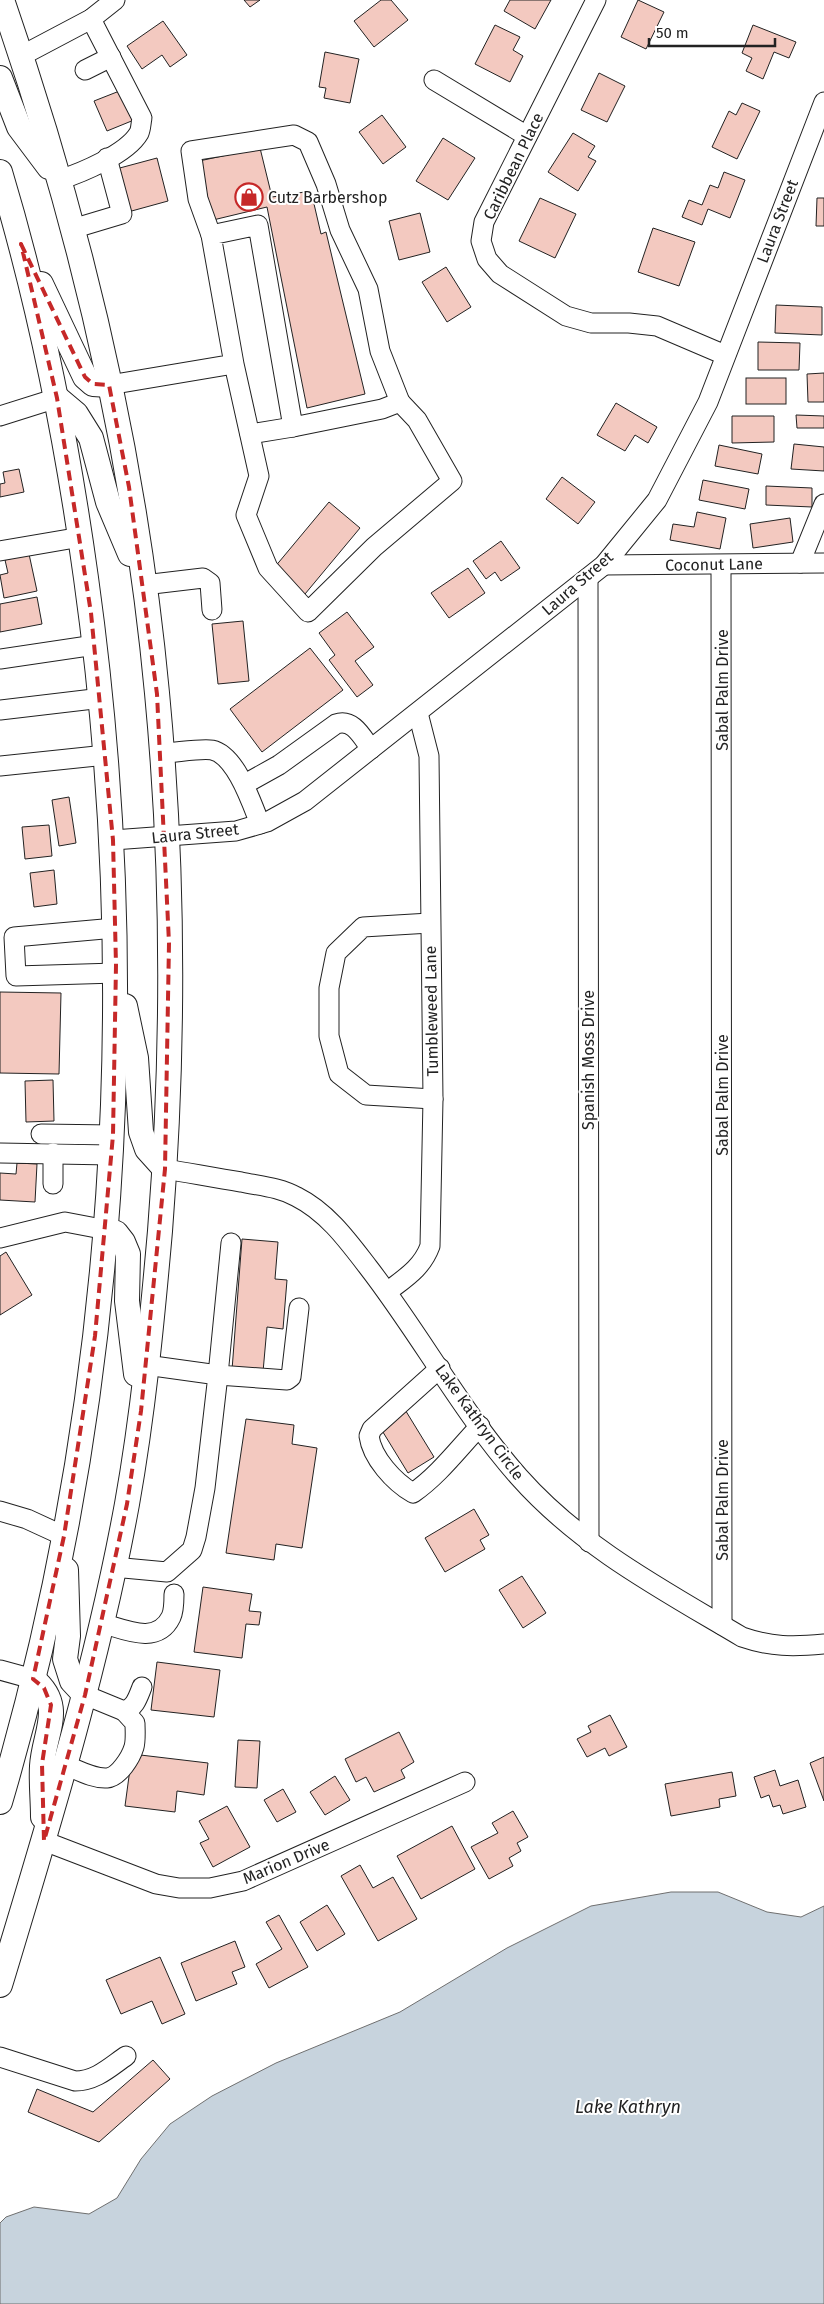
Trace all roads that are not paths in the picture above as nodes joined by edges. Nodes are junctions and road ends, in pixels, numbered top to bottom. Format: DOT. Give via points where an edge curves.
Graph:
graph roads {
  1 [pos="2,0"];
  2 [pos="115,0"];
  3 [pos="596,0"];
  4 [pos="91,19"];
  5 [pos="0,37"];
  6 [pos="21,56"];
  7 [pos="110,57"];
  8 [pos="85,70"];
  9 [pos="0,78"];
  10 [pos="434,80"];
  11 [pos="824,102"];
  12 [pos="527,136"];
  13 [pos="107,158"];
  14 [pos="0,172"];
  15 [pos="59,180"];
  16 [pos="72,229"];
  17 [pos="211,235"];
  18 [pos="21,244"];
  19 [pos="725,355"];
  20 [pos="234,364"];
  21 [pos="109,386"];
  22 [pos="57,398"];
  23 [pos="400,402"];
  24 [pos="0,416"];
  25 [pos="293,427"];
  26 [pos="250,434"];
  27 [pos="824,504"];
  28 [pos="80,537"];
  29 [pos="0,552"];
  30 [pos="800,563"];
  31 [pos="824,563"];
  32 [pos="604,565"];
  33 [pos="721,565"];
  34 [pos="588,578"];
  35 [pos="144,585"];
  36 [pos="212,610"];
  37 [pos="95,645"];
  38 [pos="0,659"];
  39 [pos="102,698"];
  40 [pos="0,710"];
  41 [pos="418,713"];
  42 [pos="372,749"];
  43 [pos="161,753"];
  44 [pos="106,755"];
  45 [pos="0,766"];
  46 [pos="245,784"];
  47 [pos="260,824"];
  48 [pos="166,837"];
  49 [pos="113,840"];
  50 [pos="430,924"];
  51 [pos="115,928"];
  52 [pos="116,969"];
  53 [pos="432,1099"];
  54 [pos="41,1134"];
  55 [pos="112,1145"];
  56 [pos="0,1152"];
  57 [pos="53,1154"];
  58 [pos="165,1169"];
  59 [pos="53,1184"];
  60 [pos="107,1230"];
  61 [pos="0,1238"];
  62 [pos="231,1242"];
  63 [pos="387,1292"];
  64 [pos="299,1308"];
  65 [pos="146,1365"];
  66 [pos="440,1368"];
  67 [pos="218,1375"];
  68 [pos="141,1411"];
  69 [pos="480,1426"];
  70 [pos="0,1511"];
  71 [pos="64,1536"];
  72 [pos="589,1542"];
  73 [pos="113,1567"];
  74 [pos="174,1594"];
  75 [pos="101,1623"];
  76 [pos="722,1625"];
  77 [pos="824,1644"];
  78 [pos="0,1670"];
  79 [pos="33,1679"];
  80 [pos="142,1687"];
  81 [pos="85,1695"];
  82 [pos="124,1711"];
  83 [pos="6,1757"];
  84 [pos="65,1765"];
  85 [pos="465,1782"];
  86 [pos="1,1797"];
  87 [pos="44,1841"];
  88 [pos="0,1985"];
  89 [pos="126,2056"];
  90 [pos="0,2057"];
  1 -- 6 [label="main road"];
  2 -- 4 [label="street"];
  3 -- 12 [label="street, Caribbean Place"];
  4 -- 6 [label="street"];
  4 -- 7 [label="street"];
  5 -- 6 [label="main road"];
  6 -- 15 [label="main road"];
  7 -- 8 [label="street"];
  7 -- 13 [label="street" via="142,118 139,132 127,146"];
  9 -- 15 [label="main road" via="19,127"];
  10 -- 12 [label="street"];
  11 -- 19 [label="street, Laura Street"];
  12 -- 19 [label="street, Caribbean Place" via="484,222 481,241 486,259 500,274 566,316 591,322 657,326"];
  13 -- 15 [label="street"];
  13 -- 16 [label="street" via="122,214"];
  14 -- 18 [label="main road"];
  15 -- 16 [label="main road"];
  16 -- 21 [label="main road"];
  17 -- 20 [label="street"];
  17 -- 23 [label="street" via="198,199 190,151 294,135 308,142 326,184 340,230 368,289 380,351"];
  17 -- 25 [label="street" via="258,225"];
  18 -- 21 [label="main road" via="85,377 93,384"];
  18 -- 22 [label="main road"];
  19 -- 32 [label="street, Laura Street" via="708,402 657,500"];
  20 -- 21 [label="street"];
  20 -- 26 [label="street"];
  21 -- 35 [label="main road"];
  22 -- 24 [label="street"];
  22 -- 28 [label="main road"];
  22 -- 35 [label="main road" via="76,414 91,438 108,502"];
  23 -- 25 [label="street" via="382,409"];
  23 -- 26 [label="street" via="417,420 452,480 374,547 308,612 268,568 246,515 259,476"];
  25 -- 26 [label="street"];
  27 -- 30 [label="street"];
  28 -- 29 [label="street"];
  28 -- 37 [label="main road"];
  30 -- 31 [label="street, Coconut Lane"];
  30 -- 33 [label="street, Coconut Lane"];
  32 -- 33 [label="street, Coconut Lane"];
  32 -- 34 [label="street, Laura Street"];
  33 -- 76 [label="street, Sabal Palm Drive"];
  34 -- 41 [label="street, Laura Street"];
  34 -- 72 [label="street, Spanish Moss Drive"];
  35 -- 36 [label="street" via="203,578 210,583"];
  35 -- 43 [label="main road"];
  37 -- 38 [label="street"];
  37 -- 39 [label="main road"];
  39 -- 40 [label="street"];
  39 -- 44 [label="main road"];
  41 -- 42 [label="street, Laura Street"];
  41 -- 50 [label="street, Tumbleweed Lane" via="429,756"];
  42 -- 46 [label="street" via="349,722 343,721"];
  42 -- 47 [label="street, Laura Street" via="304,801"];
  43 -- 46 [label="street" via="213,750 226,760"];
  43 -- 48 [label="main road"];
  44 -- 45 [label="street"];
  44 -- 49 [label="main road"];
  46 -- 47 [label="street"];
  47 -- 48 [label="street, Laura Street" via="236,831"];
  48 -- 49 [label="street, Laura Street"];
  48 -- 58 [label="main road" via="170,1034"];
  49 -- 51 [label="main road"];
  50 -- 53 [label="street, Tumbleweed Lane"];
  50 -- 53 [label="street" via="363,927 336,953 329,988 329,1036 340,1074 366,1094"];
  51 -- 52 [label="main road"];
  51 -- 52 [label="street" via="14,937 16,976"];
  52 -- 55 [label="main road"];
  52 -- 58 [label="main road" via="136,1058 141,1132 147,1149"];
  53 -- 63 [label="street, Tumbleweed Lane" via="430,1246 418,1268"];
  54 -- 55 [label="street"];
  55 -- 57 [label="street"];
  55 -- 60 [label="main road"];
  56 -- 57 [label="street"];
  57 -- 59 [label="street"];
  58 -- 63 [label="street, Lake Kathryn Circle" via="278,1188 296,1196 314,1206 330,1222"];
  58 -- 65 [label="main road"];
  60 -- 61 [label="street" via="65,1222"];
  60 -- 68 [label="main road" via="116,1233 128,1254 127,1301"];
  60 -- 71 [label="main road" via="79,1448"];
  62 -- 67 [label="street"];
  63 -- 66 [label="street, Lake Kathryn Circle"];
  64 -- 67 [label="street" via="291,1377 287,1380"];
  65 -- 67 [label="street"];
  65 -- 68 [label="main road"];
  66 -- 69 [label="street, Lake Kathryn Circle"];
  66 -- 69 [label="street" via="372,1428 369,1436 374,1452 405,1489 413,1493 439,1472"];
  67 -- 73 [label="street" via="205,1488 192,1550 167,1572"];
  68 -- 73 [label="main road" via="127,1504"];
  69 -- 72 [label="street, Lake Kathryn Circle" via="519,1478"];
  70 -- 71 [label="street"];
  71 -- 79 [label="main road"];
  71 -- 81 [label="main road" via="68,1636 65,1659 72,1681"];
  72 -- 76 [label="street, Lake Kathryn Circle" via="624,1567"];
  73 -- 75 [label="main road"];
  74 -- 75 [label="street" via="172,1616 154,1634"];
  75 -- 81 [label="main road"];
  76 -- 77 [label="street, Lake Kathryn Circle" via="742,1637 761,1643 792,1647"];
  78 -- 79 [label="street"];
  79 -- 83 [label="main road"];
  79 -- 87 [label="main road" via="44,1688 51,1705 42,1764"];
  80 -- 82 [label="street" via="136,1702"];
  81 -- 82 [label="street"];
  81 -- 84 [label="main road"];
  82 -- 84 [label="street" via="135,1723 134,1746 116,1774 109,1778 98,1777"];
  83 -- 86 [label="main road"];
  84 -- 87 [label="main road"];
  85 -- 87 [label="street, Marion Drive" via="242,1881 210,1888 156,1884"];
  87 -- 88 [label="main road"];
  89 -- 90 [label="street" via="83,2081"];
}
